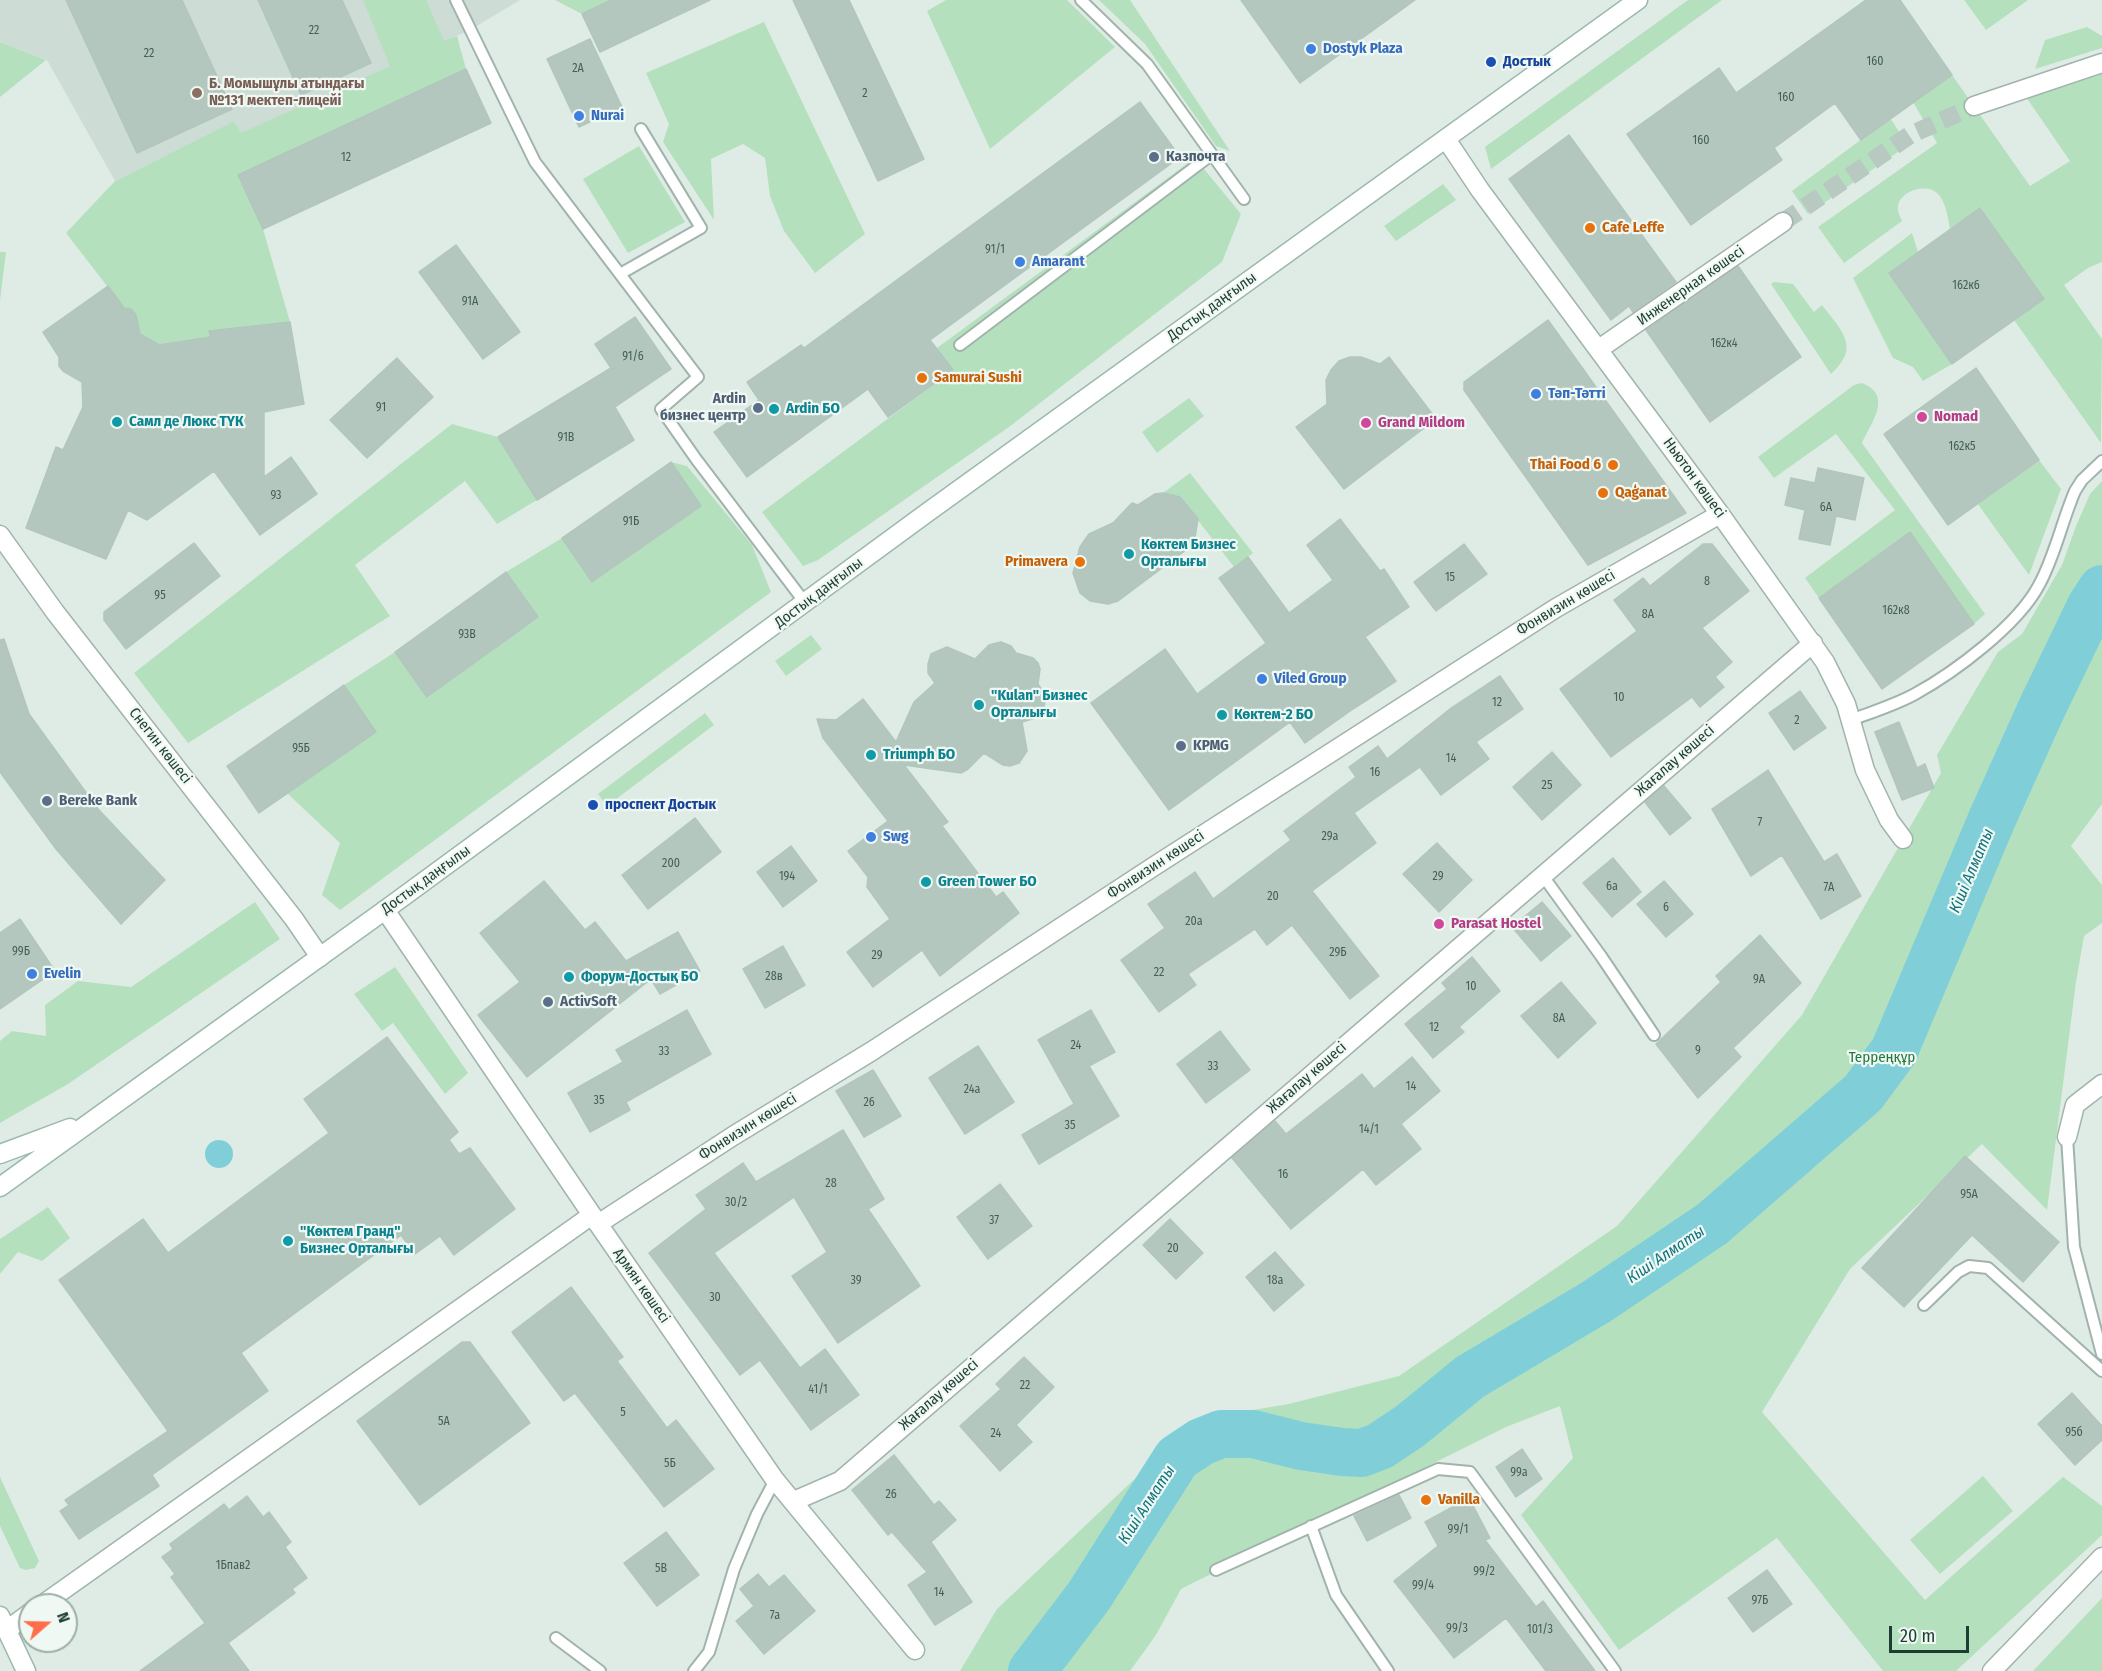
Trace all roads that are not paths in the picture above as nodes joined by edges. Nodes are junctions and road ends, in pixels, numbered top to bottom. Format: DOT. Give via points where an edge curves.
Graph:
graph roads {
  1 [pos="456,0"];
  2 [pos="1081,0"];
  3 [pos="1638,0"];
  4 [pos="2102,63"];
  5 [pos="1974,106"];
  6 [pos="641,129"];
  7 [pos="1446,139"];
  8 [pos="1211,155"];
  9 [pos="1244,199"];
  10 [pos="1783,222"];
  11 [pos="620,274"];
  12 [pos="960,345"];
  13 [pos="1599,350"];
  14 [pos="2102,461"];
  15 [pos="1720,513"];
  16 [pos="0,535"];
  17 [pos="806,604"];
  18 [pos="1813,643"];
  19 [pos="1851,720"];
  20 [pos="1903,839"];
  21 [pos="1543,876"];
  22 [pos="385,910"];
  23 [pos="320,957"];
  24 [pos="1654,1035"];
  25 [pos="2102,1084"];
  26 [pos="105,1112"];
  27 [pos="2067,1137"];
  28 [pos="0,1154"];
  29 [pos="0,1187"];
  30 [pos="595,1219"];
  31 [pos="1924,1305"];
  32 [pos="2102,1353"];
  33 [pos="2102,1371"];
  34 [pos="775,1480"];
  35 [pos="794,1501"];
  36 [pos="1311,1526"];
  37 [pos="2102,1557"];
  38 [pos="1215,1570"];
  39 [pos="59,1593"];
  40 [pos="18,1617"];
  41 [pos="3,1623"];
  42 [pos="556,1638"];
  43 [pos="915,1650"];
  44 [pos="27,1671"];
  45 [pos="600,1671"];
  46 [pos="694,1671"];
  47 [pos="1388,1671"];
  48 [pos="1615,1671"];
  49 [pos="1992,1671"];
  1 -- 11 [label="lane" via="535,162"];
  2 -- 8 [label="lane" via="1147,64"];
  3 -- 7 [label="street, Достық даңғылы"];
  4 -- 5 [label="street"];
  6 -- 11 [label="lane" via="701,228"];
  7 -- 13 [label="street, Ньютон көшесі"];
  7 -- 17 [label="street, Достық даңғылы"];
  8 -- 9 [label="lane"];
  8 -- 12 [label="lane"];
  10 -- 13 [label="street, Инженерная көшесі"];
  11 -- 17 [label="lane" via="698,377 661,409"];
  13 -- 15 [label="street, Ньютон көшесі"];
  14 -- 19 [label="lane" via="2075,491 2047,570 2025,608 1934,682"];
  15 -- 18 [label="street, Ньютон көшесі"];
  15 -- 30 [label="street, Фонвизин көшесі" via="1557,608 872,1052"];
  16 -- 23 [label="street, Снегин көшесі"];
  17 -- 22 [label="street, Достық даңғылы"];
  18 -- 19 [label="street, Ньютон көшесі"];
  18 -- 21 [label="street, Жағалау көшесі"];
  19 -- 20 [label="street, Ньютон көшесі" via="1865,771"];
  21 -- 24 [label="lane"];
  21 -- 35 [label="street, Жағалау көшесі" via="840,1481"];
  22 -- 23 [label="street, Достық даңғылы"];
  22 -- 30 [label="street, Армян көшесі"];
  23 -- 26 [label="street, Достық даңғылы"];
  25 -- 27 [label="street" via="2075,1105"];
  26 -- 28 [label="street"];
  26 -- 29 [label="street, Достық даңғылы"];
  27 -- 32 [label="lane" via="2074,1246"];
  30 -- 34 [label="street, Армян көшесі"];
  30 -- 39 [label="street, Фонвизин көшесі"];
  31 -- 33 [label="lane" via="1958,1272 1969,1266 1988,1268"];
  34 -- 35 [label="street, Армян көшесі"];
  34 -- 46 [label="lane" via="734,1569 709,1652"];
  35 -- 43 [label="street, Армян көшесі"];
  36 -- 38 [label="lane"];
  36 -- 47 [label="lane" via="1336,1595"];
  36 -- 48 [label="lane" via="1438,1468 1470,1472"];
  37 -- 49 [label="street"];
  40 -- 41 [label="street"];
  41 -- 44 [label="street"];
  42 -- 45 [label="lane"];
}
